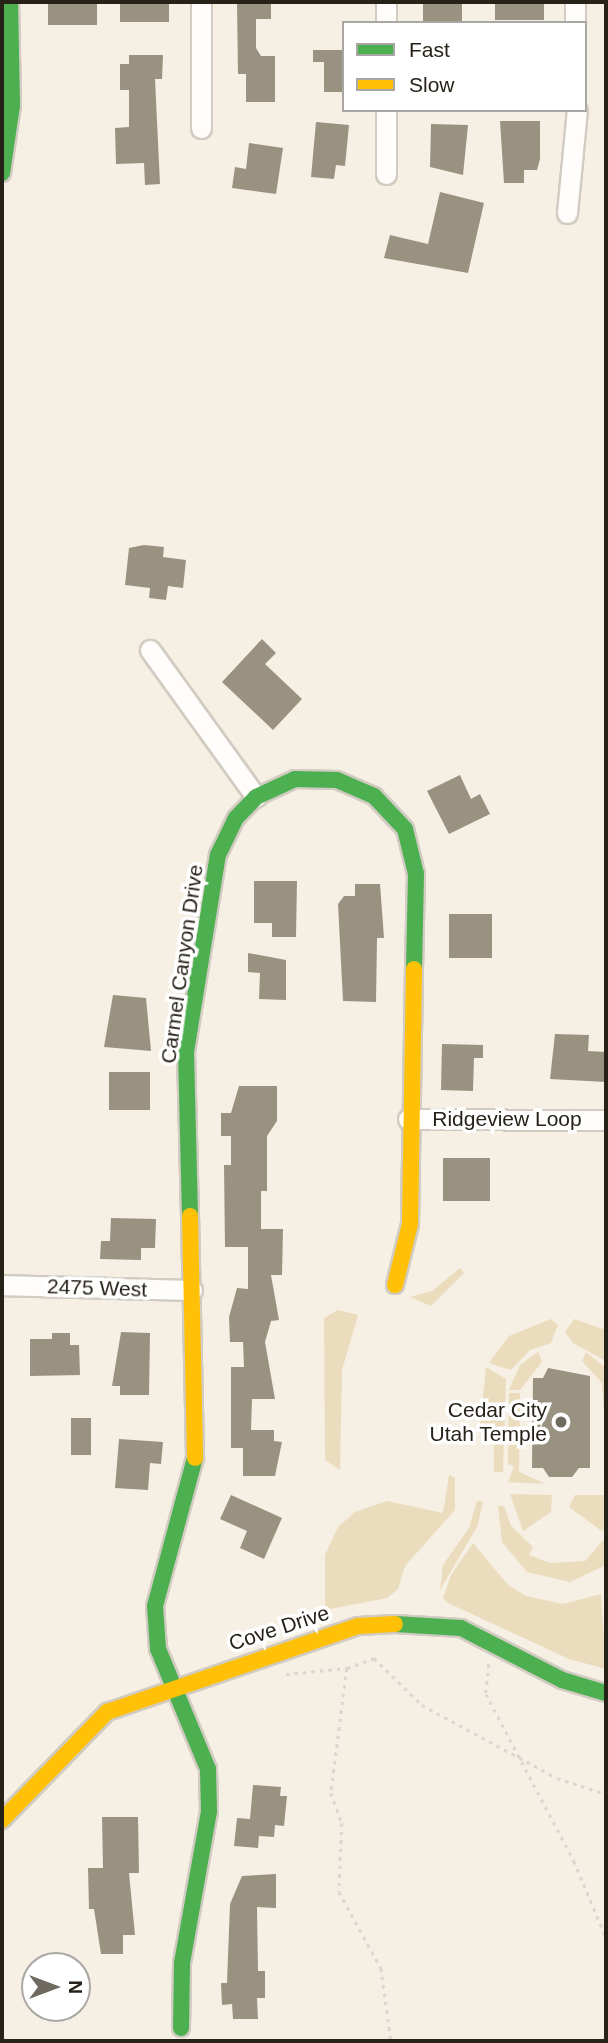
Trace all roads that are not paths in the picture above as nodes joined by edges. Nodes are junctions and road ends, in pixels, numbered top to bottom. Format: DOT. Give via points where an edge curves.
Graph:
graph roads {
  1 [pos="10,2"];
  2 [pos="201,2"];
  3 [pos="387,2"];
  4 [pos="575,2"];
  5 [pos="387,21"];
  6 [pos="575,21"];
  7 [pos="387,112"];
  8 [pos="577,112"];
  9 [pos="201,128"];
  10 [pos="2,173"];
  11 [pos="387,174"];
  12 [pos="567,213"];
  13 [pos="150,650"];
  14 [pos="256,797"];
  15 [pos="408,1119"];
  16 [pos="606,1120"];
  17 [pos="2,1285"];
  18 [pos="395,1285"];
  19 [pos="191,1290"];
  20 [pos="171,1686"];
  21 [pos="606,1693"];
  22 [pos="2,1820"];
  23 [pos="181,2028"];
  1 -- 10 [label="street" via="12,105"];
  2 -- 9 [label="street"];
  3 -- 5 [label="street"];
  4 -- 6 [label="street"];
  7 -- 11 [label="street"];
  8 -- 12 [label="street"];
  13 -- 14 [label="street"];
  14 -- 15 [label="street, Carmel Canyon Drive" via="295,779 337,780 374,796 405,829 416,874"];
  14 -- 19 [label="street, Carmel Canyon Drive" via="236,818 218,855 186,1052"];
  15 -- 16 [label="street, Ridgeview Loop"];
  15 -- 18 [label="street, Carmel Canyon Drive" via="409,1236"];
  17 -- 19 [label="street, 2475 West"];
  19 -- 20 [label="street, Carmel Canyon Drive" via="196,1454 155,1606 158,1649"];
  20 -- 21 [label="street, Cove Drive" via="338,1630 421,1622 479,1635 562,1680"];
  20 -- 22 [label="street, Cove Drive" via="107,1712"];
  20 -- 23 [label="street, Carmel Canyon Drive" via="208,1779 209,1811 187,1923"];
}
